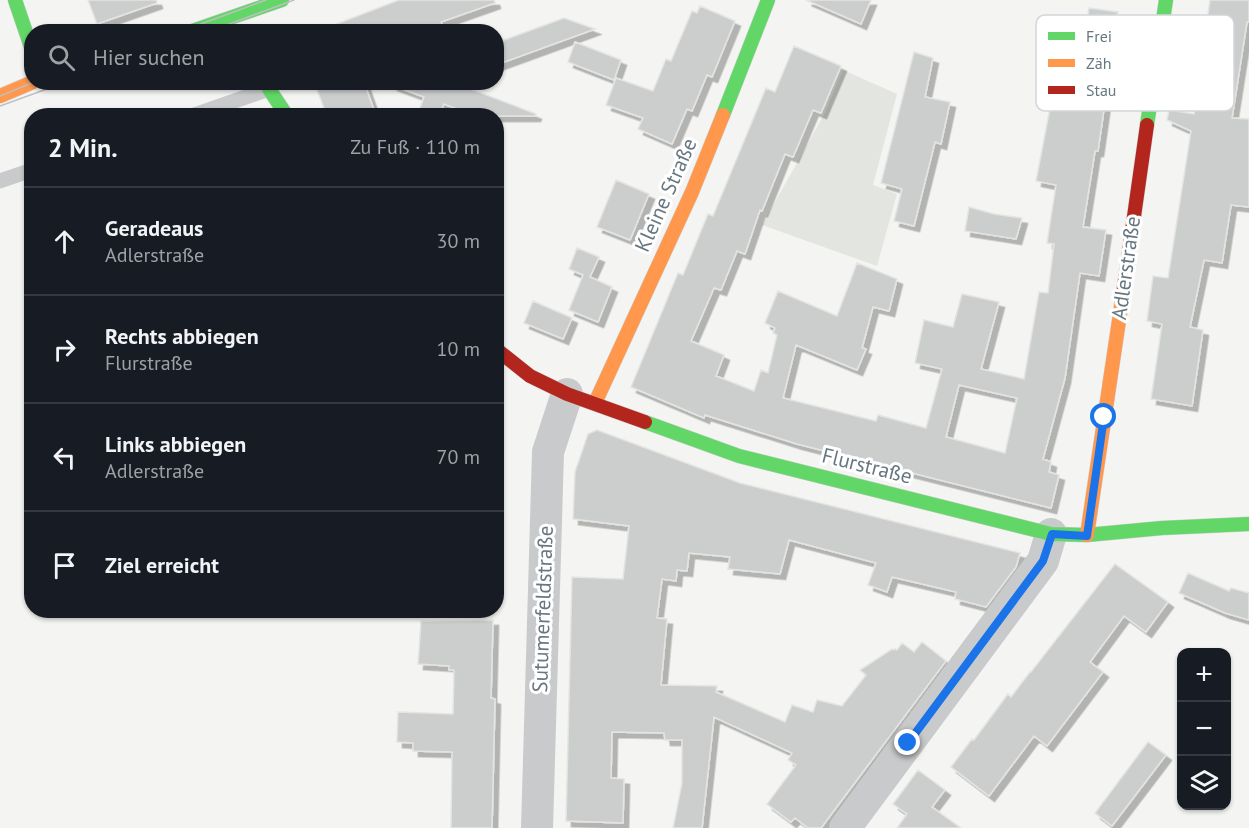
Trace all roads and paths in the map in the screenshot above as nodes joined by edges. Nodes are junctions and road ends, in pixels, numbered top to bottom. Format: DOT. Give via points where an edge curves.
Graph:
graph roads {
  1 [pos="15,0"];
  2 [pos="282,0"];
  3 [pos="768,0"];
  4 [pos="1166,0"];
  5 [pos="245,13"];
  6 [pos="1164,15"];
  7 [pos="213,24"];
  8 [pos="24,26"];
  9 [pos="24,86"];
  10 [pos="258,90"];
  11 [pos="271,90"];
  12 [pos="0,96"];
  13 [pos="212,108"];
  14 [pos="282,108"];
  15 [pos="1150,111"];
  16 [pos="24,173"];
  17 [pos="0,181"];
  18 [pos="504,355"];
  19 [pos="581,399"];
  20 [pos="1249,524"];
  21 [pos="1052,534"];
  22 [pos="1087,536"];
  23 [pos="537,828"];
  24 [pos="845,828"];
  1 -- 8 [label="street"];
  2 -- 5 [label="street"];
  3 -- 19 [label="street, Kleine Straße" via="692,192"];
  4 -- 6 [label="street, Adlerstraße"];
  5 -- 7 [label="street"];
  9 -- 12 [label="street"];
  10 -- 13 [label="lane"];
  11 -- 14 [label="street"];
  15 -- 22 [label="street, Adlerstraße"];
  16 -- 17 [label="lane"];
  18 -- 19 [label="street, Flurstraße" via="530,376"];
  19 -- 21 [label="street, Flurstraße" via="739,456"];
  19 -- 23 [label="street, Sutumerfeldstraße" via="548,452"];
  20 -- 22 [label="street, Flurstraße"];
  21 -- 22 [label="street, Flurstraße"];
  21 -- 24 [label="street" via="1043,561"];
}
